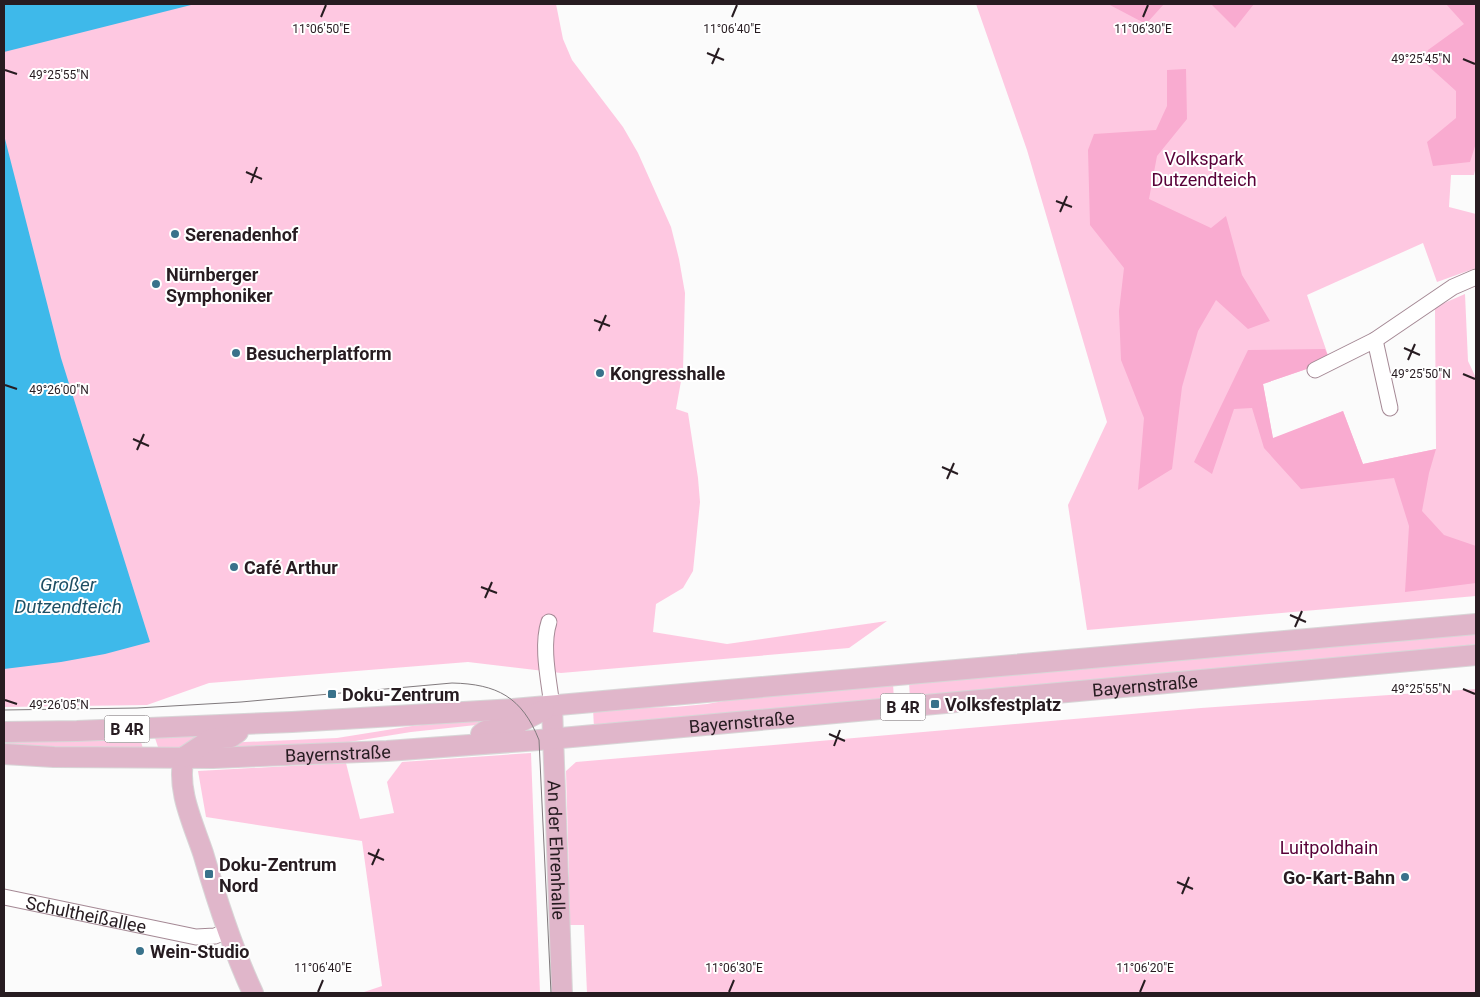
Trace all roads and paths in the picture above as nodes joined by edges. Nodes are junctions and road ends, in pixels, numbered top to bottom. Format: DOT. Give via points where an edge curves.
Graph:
graph roads {
  1 [pos="1476,276"];
  2 [pos="1375,340"];
  3 [pos="1315,370"];
  4 [pos="1390,408"];
  5 [pos="549,622"];
  6 [pos="1476,624"];
  7 [pos="1476,655"];
  8 [pos="673,695"];
  9 [pos="552,706"];
  10 [pos="250,724"];
  11 [pos="672,728"];
  12 [pos="4,732"];
  13 [pos="552,739"];
  14 [pos="465,746"];
  15 [pos="4,754"];
  16 [pos="184,757"];
  17 [pos="4,897"];
  18 [pos="227,931"];
  19 [pos="253,993"];
  20 [pos="562,993"];
  1 -- 2 [label="street" via="1453,286"];
  2 -- 3 [label="street"];
  2 -- 4 [label="street"];
  5 -- 9 [label="street" via="546,642"];
  6 -- 8 [label="main road, Bayernstraße / B 4R"];
  7 -- 11 [label="main road, Bayernstraße / B 4R"];
  8 -- 9 [label="main road, Bayernstraße / B 4R"];
  8 -- 11 [label="main road" via="666,714"];
  9 -- 10 [label="main road, Bayernstraße / B 4R"];
  9 -- 13 [label="main road, An der Ehrenhalle"];
  9 -- 14 [label="main road, B 4R" via="508,728 485,731"];
  10 -- 12 [label="main road, Bayernstraße / B 4R"];
  10 -- 16 [label="main road" via="232,737 211,740"];
  11 -- 13 [label="main road, Bayernstraße / B 4R"];
  13 -- 14 [label="main road, Bayernstraße / B 4R"];
  13 -- 20 [label="main road, An der Ehrenhalle"];
  14 -- 16 [label="main road, Bayernstraße / B 4R"];
  15 -- 16 [label="main road, Bayernstraße / B 4R"];
  16 -- 18 [label="main road" via="181,770 184,794"];
  17 -- 18 [label="street, Schultheißallee" via="196,936 215,936"];
  18 -- 19 [label="main road"];
}
